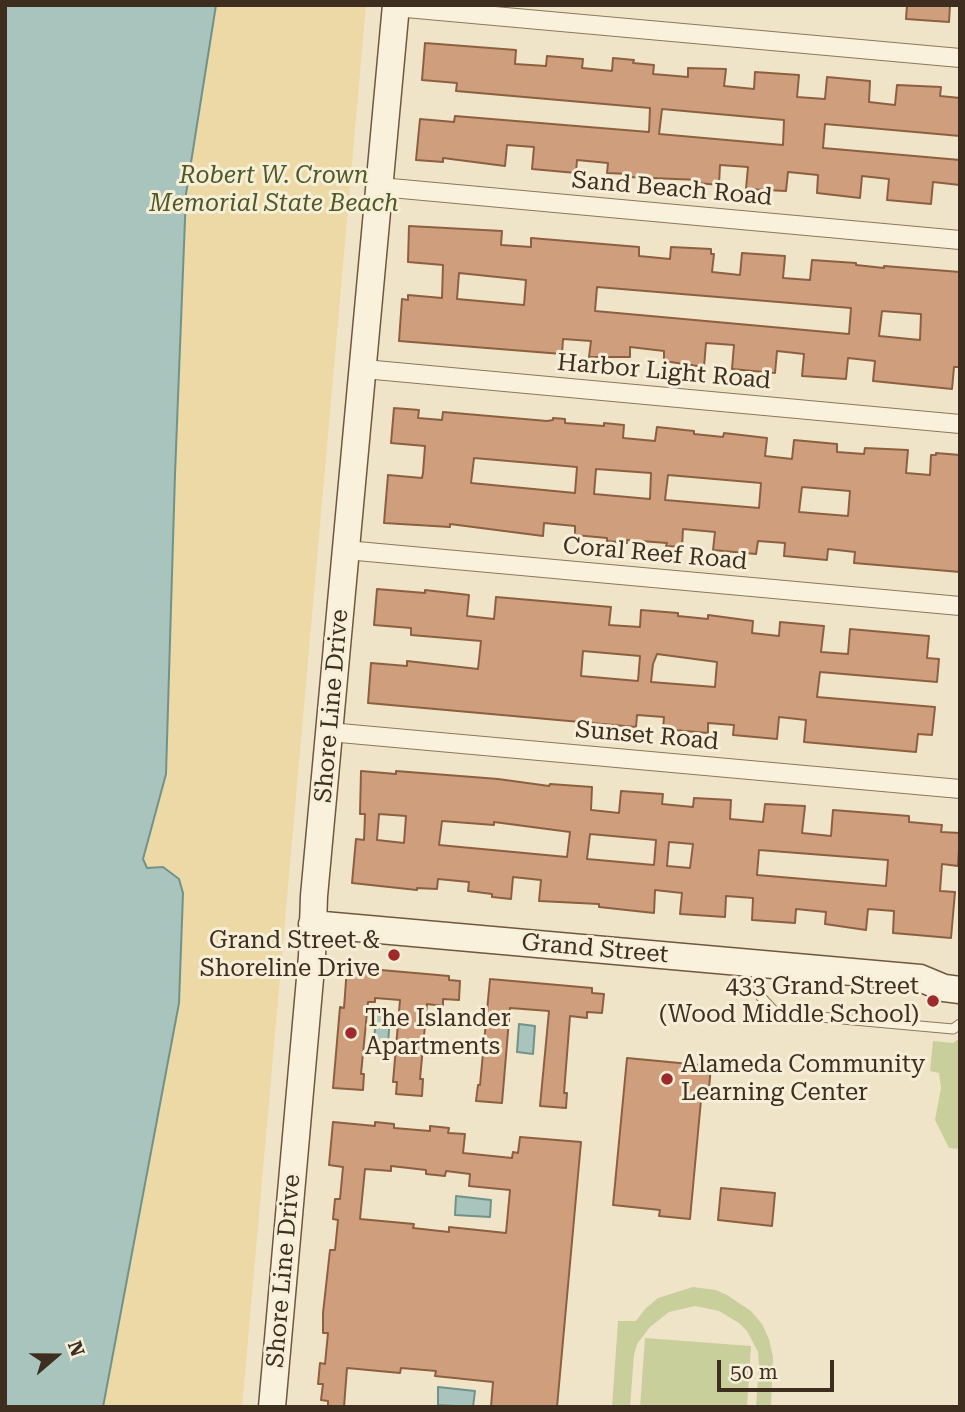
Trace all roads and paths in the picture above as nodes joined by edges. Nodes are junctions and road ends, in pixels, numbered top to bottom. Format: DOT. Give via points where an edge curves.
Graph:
graph roads {
  1 [pos="396,6"];
  2 [pos="960,58"];
  3 [pos="380,187"];
  4 [pos="960,240"];
  5 [pos="364,369"];
  6 [pos="960,424"];
  7 [pos="346,550"];
  8 [pos="960,606"];
  9 [pos="330,732"];
  10 [pos="960,789"];
  11 [pos="312,924"];
  12 [pos="753,963"];
  13 [pos="960,973"];
  14 [pos="920,978"];
  15 [pos="960,990"];
  16 [pos="960,1024"];
  17 [pos="272,1407"];
  1 -- 2 [label="street"];
  1 -- 3 [label="street, Shore Line Drive"];
  3 -- 4 [label="street, Sand Beach Road"];
  3 -- 5 [label="street, Shore Line Drive"];
  5 -- 6 [label="street, Harbor Light Road"];
  5 -- 7 [label="street, Shore Line Drive"];
  7 -- 8 [label="street, Coral Reef Road"];
  7 -- 9 [label="street, Shore Line Drive"];
  9 -- 10 [label="street, Sunset Road"];
  9 -- 11 [label="street, Shore Line Drive"];
  11 -- 12 [label="street, Grand Street"];
  11 -- 17 [label="street, Shore Line Drive"];
  12 -- 14 [label="street, Grand Street"];
  12 -- 16 [label="lane" via="761,997 776,1013 953,1029"];
  13 -- 14 [label="street, Grand Street" via="944,971"];
  14 -- 15 [label="street, Grand Street"];
}
